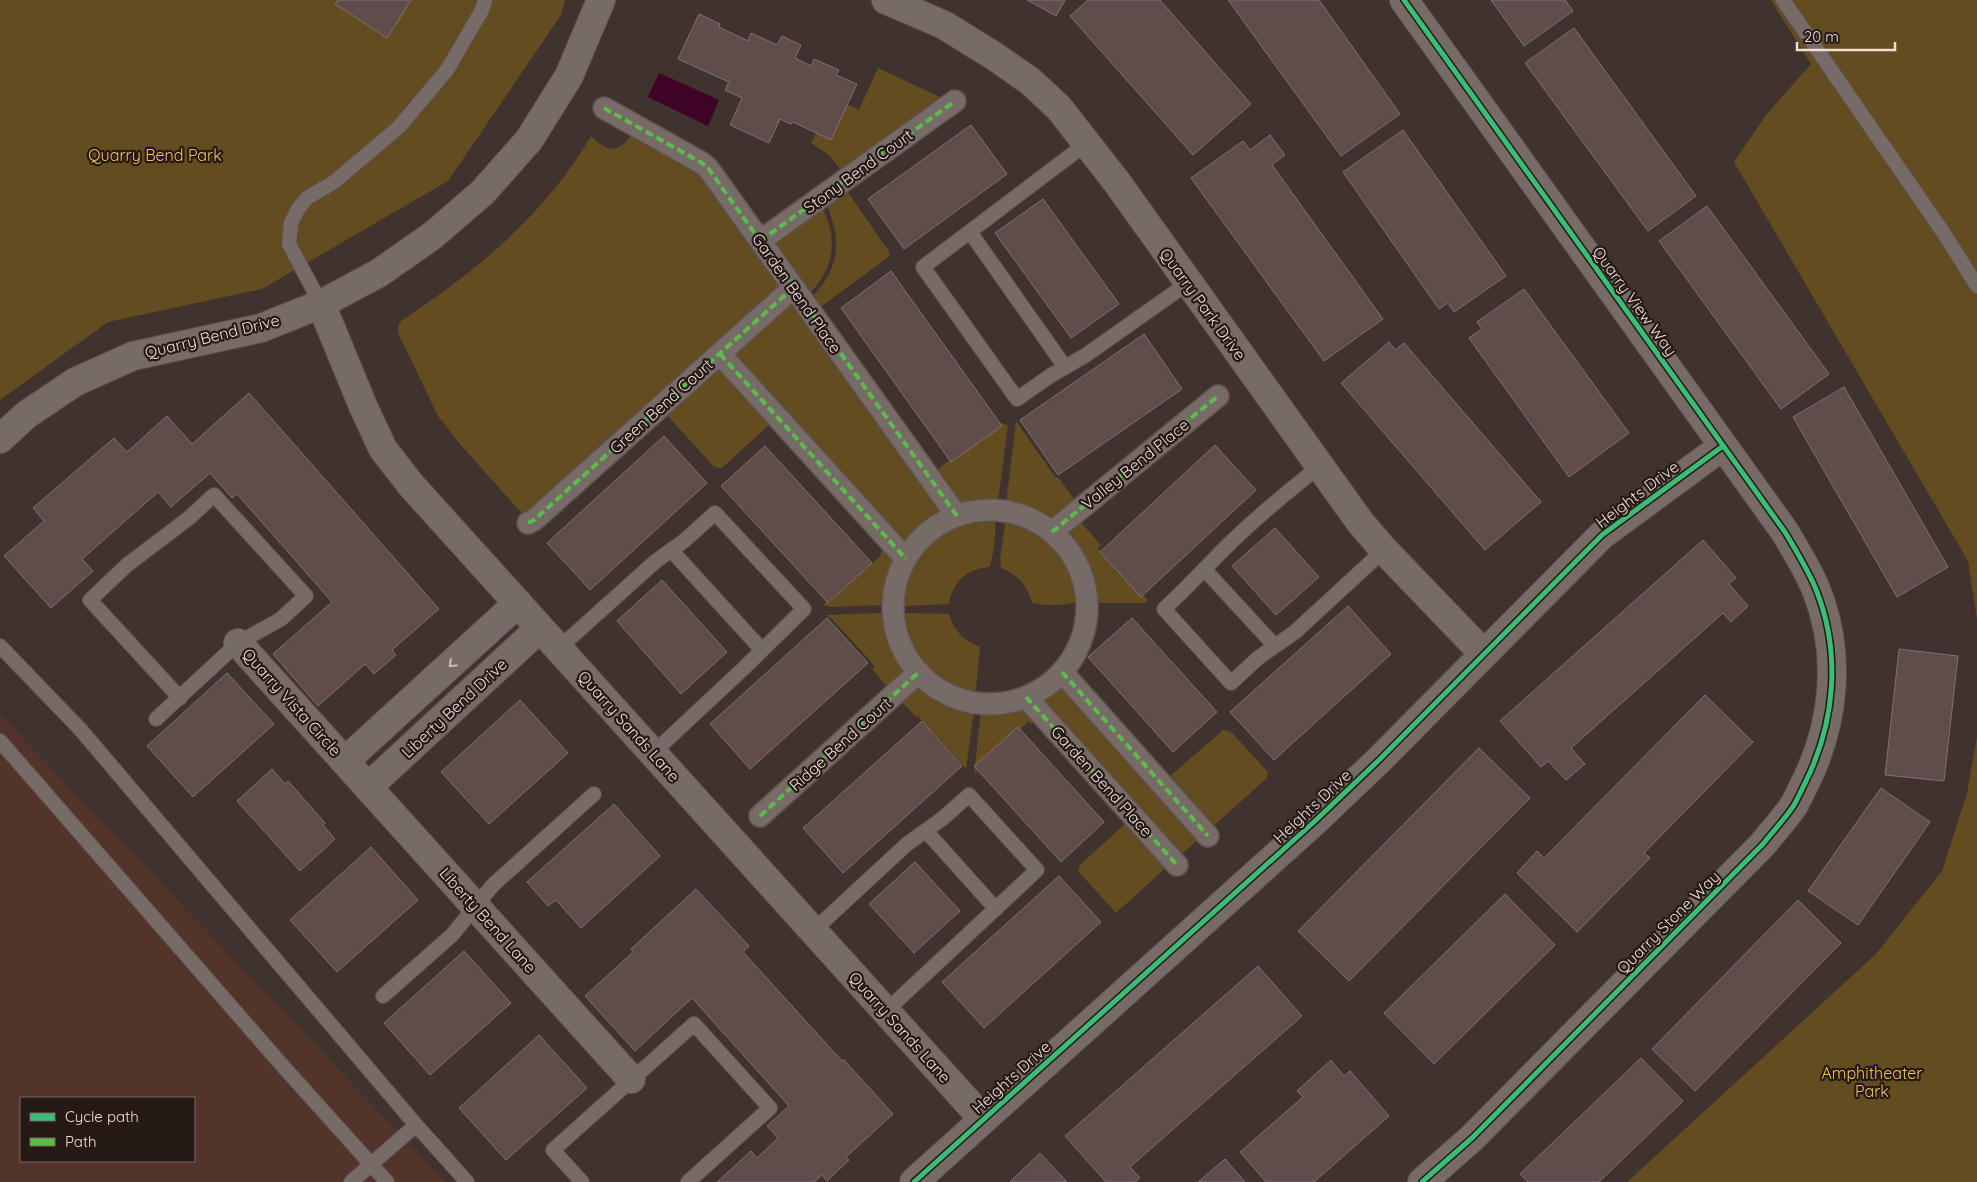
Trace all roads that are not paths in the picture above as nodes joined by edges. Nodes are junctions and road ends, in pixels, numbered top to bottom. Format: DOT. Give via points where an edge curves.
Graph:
graph roads {
  1 [pos="485,0"];
  2 [pos="601,0"];
  3 [pos="886,0"];
  4 [pos="1404,0"];
  5 [pos="1783,0"];
  6 [pos="955,101"];
  7 [pos="604,108"];
  8 [pos="1087,143"];
  9 [pos="970,232"];
  10 [pos="760,240"];
  11 [pos="1188,283"];
  12 [pos="1977,286"];
  13 [pos="794,288"];
  14 [pos="321,304"];
  15 [pos="720,354"];
  16 [pos="1065,367"];
  17 [pos="1218,396"];
  18 [pos="0,439"];
  19 [pos="1723,446"];
  20 [pos="1320,466"];
  21 [pos="957,516"];
  22 [pos="528,523"];
  23 [pos="1052,532"];
  24 [pos="671,550"];
  25 [pos="1384,550"];
  26 [pos="906,559"];
  27 [pos="1205,570"];
  28 [pos="518,603"];
  29 [pos="1828,627"];
  30 [pos="540,628"];
  31 [pos="238,643"];
  32 [pos="0,646"];
  33 [pos="1275,646"];
  34 [pos="559,648"];
  35 [pos="762,650"];
  36 [pos="1483,653"];
  37 [pos="920,672"];
  38 [pos="1062,672"];
  39 [pos="1026,697"];
  40 [pos="180,698"];
  41 [pos="156,720"];
  42 [pos="0,741"];
  43 [pos="653,753"];
  44 [pos="345,761"];
  45 [pos="368,787"];
  46 [pos="594,794"];
  47 [pos="760,816"];
  48 [pos="926,831"];
  49 [pos="1208,836"];
  50 [pos="1177,865"];
  51 [pos="475,906"];
  52 [pos="996,909"];
  53 [pos="813,931"];
  54 [pos="383,996"];
  55 [pos="886,1011"];
  56 [pos="631,1079"];
  57 [pos="983,1119"];
  58 [pos="416,1125"];
  59 [pos="371,1164"];
  60 [pos="351,1182"];
  61 [pos="387,1182"];
  62 [pos="467,1182"];
  63 [pos="582,1182"];
  64 [pos="688,1182"];
  65 [pos="914,1182"];
  66 [pos="1422,1182"];
  1 -- 14 [label="lane" via="447,70 399,127 334,182 307,198 298,209 291,223 289,244"];
  2 -- 14 [label="street, Quarry Bend Drive" via="569,76 529,140 483,192 432,236 379,273"];
  3 -- 8 [label="street, Quarry Park Drive" via="944,25 1009,66 1059,108"];
  4 -- 19 [label="street, Quarry View Way"];
  5 -- 12 [label="lane"];
  6 -- 10 [label="street, Stony Bend Court"];
  7 -- 10 [label="street, Garden Bend Place" via="702,163"];
  8 -- 9 [label="lane"];
  8 -- 11 [label="street, Quarry Park Drive"];
  9 -- 16 [label="lane"];
  9 -- 16 [label="lane" via="923,267 1017,399"];
  10 -- 13 [label="street, Garden Bend Place"];
  11 -- 16 [label="lane"];
  11 -- 20 [label="street, Quarry Park Drive"];
  13 -- 15 [label="street, Green Bend Court"];
  13 -- 21 [label="street, Garden Bend Place"];
  14 -- 18 [label="street, Quarry Bend Drive" via="261,328 133,356 75,382 26,415"];
  14 -- 28 [label="street, Quarry Sands Lane" via="383,449 411,485"];
  15 -- 22 [label="street, Green Bend Court"];
  15 -- 26 [label="street"];
  17 -- 23 [label="street, Valley Bend Place"];
  19 -- 29 [label="street, Quarry View Way" via="1802,561 1817,592"];
  19 -- 36 [label="street, Heights Drive" via="1602,535"];
  20 -- 25 [label="street, Quarry Park Drive"];
  20 -- 27 [label="lane" via="1287,492"];
  21 -- 23 [label="street" via="1001,510 1019,514"];
  21 -- 26 [label="street" via="927,533"];
  23 -- 38 [label="street" via="1078,565 1085,585 1087,606 1081,642"];
  24 -- 34 [label="lane"];
  24 -- 35 [label="lane"];
  24 -- 35 [label="lane" via="715,512 804,610"];
  25 -- 33 [label="lane" via="1295,632"];
  25 -- 36 [label="street, Quarry Park Drive"];
  26 -- 37 [label="street" via="899,575 893,609 901,643"];
  27 -- 33 [label="lane"];
  27 -- 33 [label="lane" via="1164,609 1231,683"];
  28 -- 30 [label="street, Quarry Sands Lane"];
  28 -- 44 [label="street, Liberty Bend Drive, one-way"];
  29 -- 66 [label="street, Quarry Stone Way" via="1832,670 1829,715 1816,760 1794,805 1756,851 1472,1138"];
  30 -- 34 [label="street, Quarry Sands Lane"];
  30 -- 45 [label="street, Liberty Bend Drive"];
  31 -- 40 [label="lane"];
  31 -- 40 [label="lane" via="281,619 306,596 214,495 90,600"];
  31 -- 44 [label="street, Quarry Vista Circle"];
  32 -- 58 [label="lane" via="80,729"];
  34 -- 43 [label="street, Quarry Sands Lane"];
  35 -- 43 [label="lane"];
  36 -- 57 [label="street, Heights Drive" via="1380,760 1315,821"];
  37 -- 39 [label="street" via="946,693 978,703 1011,702"];
  37 -- 47 [label="street, Ridge Bend Court"];
  38 -- 39 [label="street"];
  38 -- 49 [label="street"];
  39 -- 50 [label="street, Garden Bend Place"];
  40 -- 41 [label="lane"];
  42 -- 59 [label="lane"];
  43 -- 53 [label="street, Quarry Sands Lane"];
  44 -- 45 [label="street, Liberty Bend Lane"];
  45 -- 51 [label="street, Liberty Bend Lane"];
  46 -- 51 [label="lane" via="493,885"];
  48 -- 52 [label="lane"];
  48 -- 52 [label="lane" via="969,795 1037,870"];
  48 -- 53 [label="lane" via="907,844"];
  51 -- 54 [label="lane" via="452,935"];
  51 -- 56 [label="street, Liberty Bend Lane"];
  52 -- 55 [label="lane"];
  53 -- 55 [label="street, Quarry Sands Lane"];
  55 -- 57 [label="street, Quarry Sands Lane"];
  56 -- 63 [label="lane" via="552,1150"];
  56 -- 64 [label="lane" via="694,1024 770,1108"];
  57 -- 65 [label="street, Heights Drive"];
  58 -- 59 [label="lane"];
  58 -- 62 [label="lane"];
  59 -- 60 [label="lane"];
  59 -- 61 [label="lane"];
}
